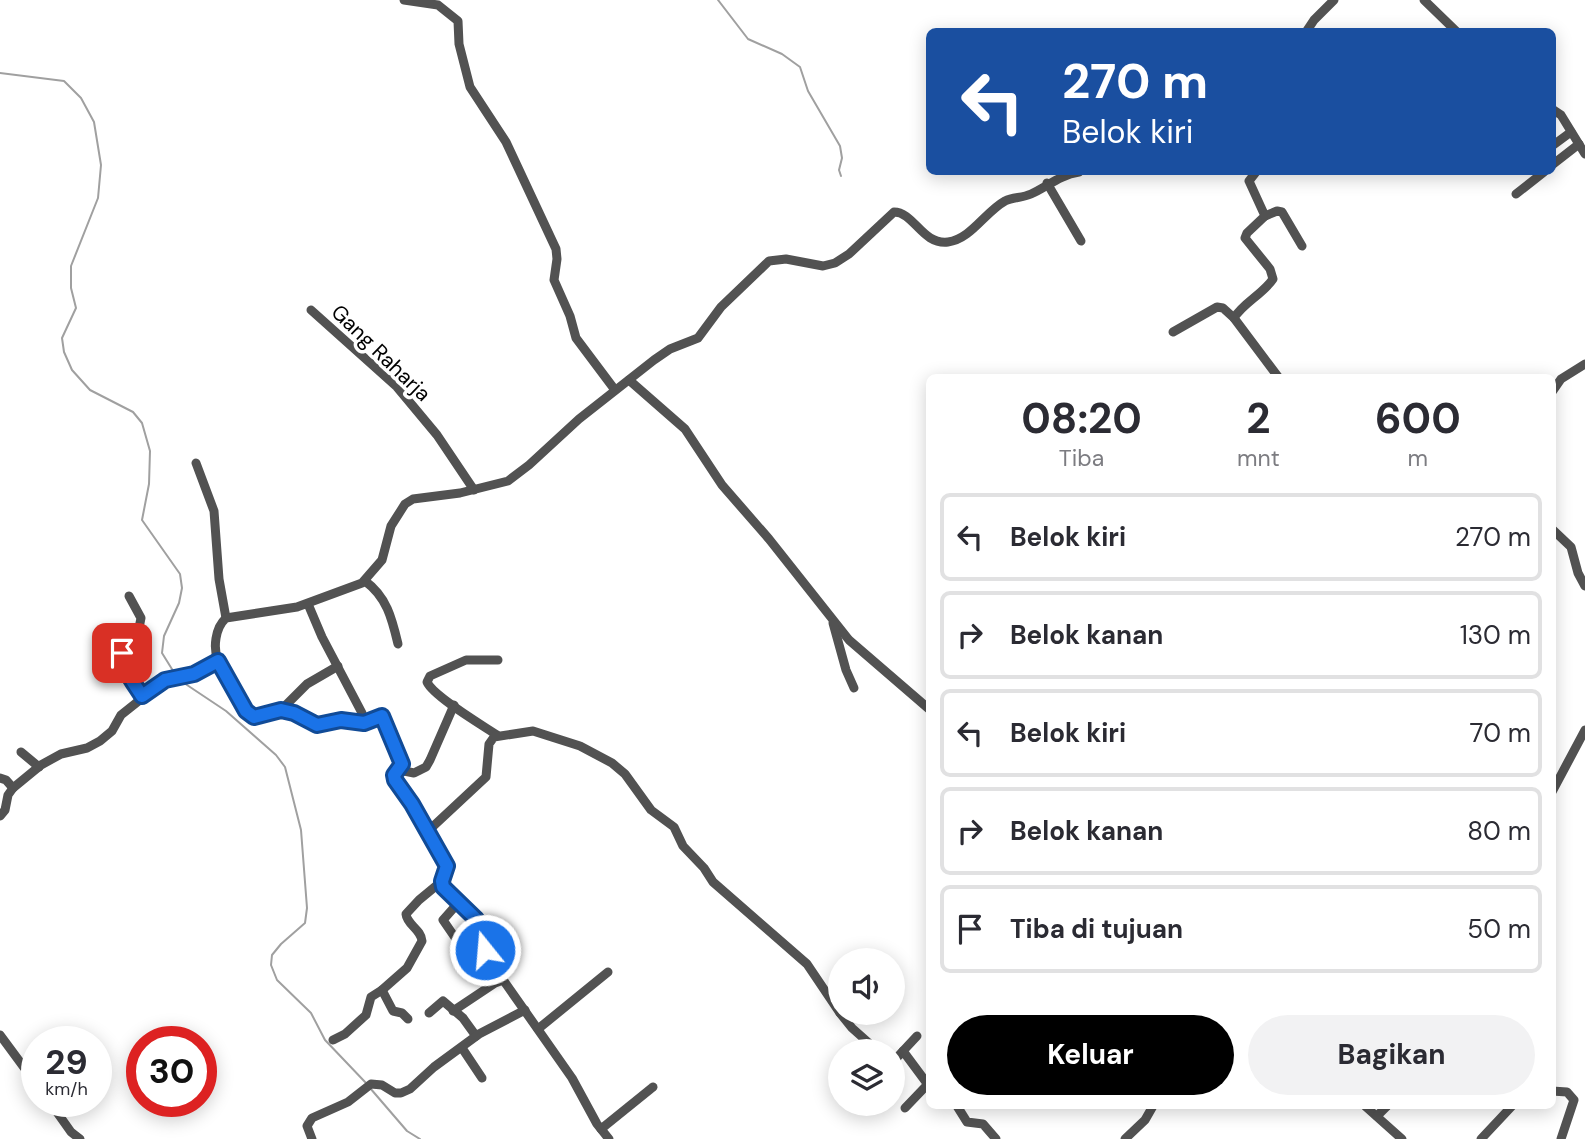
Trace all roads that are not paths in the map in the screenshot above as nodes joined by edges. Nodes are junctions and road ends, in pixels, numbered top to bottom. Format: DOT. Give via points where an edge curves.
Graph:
graph roads {
  1 [pos="404,0"];
  2 [pos="1334,0"];
  3 [pos="1424,0"];
  4 [pos="1309,28"];
  5 [pos="1453,28"];
  6 [pos="1556,111"];
  7 [pos="1571,132"];
  8 [pos="1556,143"];
  9 [pos="1579,144"];
  10 [pos="1585,154"];
  11 [pos="1556,162"];
  12 [pos="1066,175"];
  13 [pos="1254,175"];
  14 [pos="1540,175"];
  15 [pos="1047,183"];
  16 [pos="1516,194"];
  17 [pos="1265,216"];
  18 [pos="1082,241"];
  19 [pos="1302,246"];
  20 [pos="311,310"];
  21 [pos="1234,318"];
  22 [pos="1173,332"];
  23 [pos="1585,364"];
  24 [pos="1276,374"];
  25 [pos="629,380"];
  26 [pos="1556,387"];
  27 [pos="615,390"];
  28 [pos="196,463"];
  29 [pos="474,490"];
  30 [pos="1556,533"];
  31 [pos="365,581"];
  32 [pos="1585,586"];
  33 [pos="129,596"];
  34 [pos="308,604"];
  35 [pos="226,618"];
  36 [pos="833,621"];
  37 [pos="398,644"];
  38 [pos="498,660"];
  39 [pos="218,661"];
  40 [pos="338,666"];
  41 [pos="855,688"];
  42 [pos="142,696"];
  43 [pos="454,705"];
  44 [pos="926,707"];
  45 [pos="281,710"];
  46 [pos="361,723"];
  47 [pos="1585,730"];
  48 [pos="498,735"];
  49 [pos="21,752"];
  50 [pos="39,767"];
  51 [pos="399,770"];
  52 [pos="0,778"];
  53 [pos="1556,783"];
  54 [pos="13,788"];
  55 [pos="0,816"];
  56 [pos="427,832"];
  57 [pos="442,881"];
  58 [pos="459,902"];
  59 [pos="465,953"];
  60 [pos="608,972"];
  61 [pos="503,980"];
  62 [pos="382,990"];
  63 [pos="828,995"];
  64 [pos="525,1010"];
  65 [pos="453,1011"];
  66 [pos="429,1013"];
  67 [pos="408,1019"];
  68 [pos="851,1025"];
  69 [pos="538,1029"];
  70 [pos="0,1035"];
  71 [pos="476,1036"];
  72 [pos="917,1036"];
  73 [pos="865,1039"];
  74 [pos="333,1041"];
  75 [pos="462,1048"];
  76 [pos="905,1049"];
  77 [pos="905,1054"];
  78 [pos="21,1063"];
  79 [pos="482,1078"];
  80 [pos="926,1081"];
  81 [pos="653,1087"];
  82 [pos="926,1088"];
  83 [pos="1556,1091"];
  84 [pos="905,1108"];
  85 [pos="959,1109"];
  86 [pos="1151,1109"];
  87 [pos="1369,1109"];
  88 [pos="1384,1109"];
  89 [pos="1509,1109"];
  90 [pos="1377,1116"];
  91 [pos="61,1117"];
  92 [pos="601,1129"];
  93 [pos="80,1139"];
  94 [pos="312,1139"];
  95 [pos="609,1139"];
  96 [pos="996,1139"];
  97 [pos="1125,1139"];
  98 [pos="1402,1139"];
  99 [pos="1481,1139"];
  100 [pos="1561,1139"];
  1 -- 27 [label="street" via="438,5 458,21 468,82 506,142 556,249 554,280 576,338"];
  2 -- 4 [label="street"];
  3 -- 5 [label="street"];
  6 -- 7 [label="street"];
  7 -- 8 [label="street"];
  7 -- 9 [label="street"];
  9 -- 10 [label="street"];
  9 -- 11 [label="street"];
  12 -- 15 [label="street"];
  13 -- 17 [label="street" via="1249,181"];
  14 -- 16 [label="street"];
  15 -- 18 [label="street"];
  15 -- 25 [label="street" via="1028,195 1005,201 950,242 932,239 894,212 835,263 769,261 720,307 698,338 662,354"];
  17 -- 19 [label="street" via="1282,212"];
  17 -- 21 [label="street" via="1245,239 1273,279"];
  20 -- 29 [label="street, Gang Raharja" via="397,387"];
  21 -- 22 [label="street" via="1217,307"];
  21 -- 24 [label="street"];
  23 -- 26 [label="street"];
  25 -- 27 [label="street"];
  25 -- 36 [label="street" via="685,429 722,485"];
  27 -- 29 [label="street" via="516,476"];
  28 -- 35 [label="street" via="214,511"];
  29 -- 31 [label="street" via="405,504 391,526 382,560"];
  30 -- 32 [label="street" via="1571,547"];
  31 -- 34 [label="street"];
  31 -- 37 [label="street" via="384,601"];
  33 -- 42 [label="street" via="141,618 122,661"];
  34 -- 35 [label="street"];
  34 -- 40 [label="street"];
  35 -- 39 [label="street" via="218,633"];
  36 -- 41 [label="street"];
  36 -- 44 [label="street" via="864,655"];
  38 -- 43 [label="street" via="466,660 428,678 429,687"];
  39 -- 42 [label="street" via="194,674 165,680"];
  39 -- 45 [label="street" via="248,714 259,718"];
  40 -- 45 [label="street" via="307,684"];
  40 -- 46 [label="street" via="362,713"];
  42 -- 50 [label="street" via="100,741"];
  43 -- 48 [label="street"];
  43 -- 51 [label="street" via="426,767 416,773"];
  45 -- 46 [label="street" via="314,724"];
  46 -- 51 [label="street" via="384,718 401,760"];
  47 -- 53 [label="street"];
  48 -- 56 [label="street" via="489,744 489,768 483,782"];
  48 -- 63 [label="street" via="533,731 580,746 619,768 650,810 674,827 682,846 717,887 807,964"];
  49 -- 50 [label="street"];
  50 -- 54 [label="street"];
  51 -- 56 [label="street" via="395,780"];
  52 -- 54 [label="street"];
  54 -- 55 [label="street"];
  56 -- 57 [label="street" via="447,866"];
  57 -- 58 [label="street"];
  57 -- 62 [label="street" via="406,914 422,941 407,968"];
  58 -- 59 [label="street" via="443,920"];
  58 -- 61 [label="street" via="482,928 485,950"];
  60 -- 69 [label="street"];
  61 -- 64 [label="street"];
  61 -- 65 [label="street"];
  62 -- 67 [label="street" via="393,1011"];
  62 -- 74 [label="street" via="371,997 366,1015"];
  64 -- 69 [label="street"];
  64 -- 71 [label="street"];
  65 -- 66 [label="street" via="442,1001"];
  65 -- 71 [label="street"];
  68 -- 73 [label="street"];
  69 -- 92 [label="street"];
  70 -- 78 [label="street"];
  71 -- 75 [label="street"];
  72 -- 76 [label="street"];
  75 -- 79 [label="street"];
  75 -- 94 [label="street" via="401,1093 371,1084 348,1102 312,1118 307,1126"];
  77 -- 80 [label="street"];
  81 -- 92 [label="street"];
  82 -- 84 [label="street"];
  83 -- 100 [label="street" via="1567,1092 1574,1100"];
  85 -- 96 [label="street" via="967,1122 983,1124"];
  86 -- 97 [label="street"];
  87 -- 90 [label="street"];
  88 -- 90 [label="street"];
  89 -- 99 [label="street"];
  90 -- 98 [label="street"];
  91 -- 93 [label="street"];
  92 -- 95 [label="street"];
}
